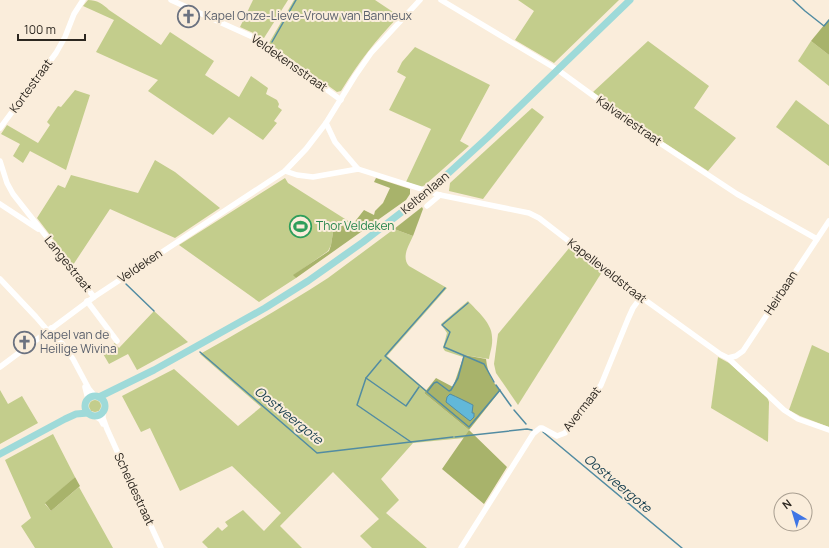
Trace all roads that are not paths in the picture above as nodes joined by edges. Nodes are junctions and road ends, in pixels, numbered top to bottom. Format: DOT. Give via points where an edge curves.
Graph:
graph roads {
  1 [pos="83,0"];
  2 [pos="170,0"];
  3 [pos="420,0"];
  4 [pos="441,0"];
  5 [pos="630,0"];
  6 [pos="558,70"];
  7 [pos="341,100"];
  8 [pos="326,123"];
  9 [pos="0,128"];
  10 [pos="0,160"];
  11 [pos="358,169"];
  12 [pos="285,171"];
  13 [pos="429,191"];
  14 [pos="440,195"];
  15 [pos="0,204"];
  16 [pos="427,206"];
  17 [pos="829,221"];
  18 [pos="42,231"];
  19 [pos="817,239"];
  20 [pos="0,279"];
  21 [pos="94,297"];
  22 [pos="641,297"];
  23 [pos="88,301"];
  24 [pos="50,330"];
  25 [pos="117,341"];
  26 [pos="728,358"];
  27 [pos="0,367"];
  28 [pos="84,381"];
  29 [pos="128,384"];
  30 [pos="97,396"];
  31 [pos="87,401"];
  32 [pos="105,405"];
  33 [pos="103,413"];
  34 [pos="91,414"];
  35 [pos="65,419"];
  36 [pos="106,429"];
  37 [pos="829,430"];
  38 [pos="0,454"];
  39 [pos="161,548"];
  40 [pos="461,548"];
  1 -- 9 [label="street, Kortestraat" via="56,53"];
  2 -- 7 [label="street, Veldekensstraat" via="257,39"];
  3 -- 7 [label="street, Veldeken" via="371,53"];
  4 -- 6 [label="street, Kalvariestraat"];
  5 -- 6 [label="main road, Keltenlaan"];
  6 -- 13 [label="main road, Keltenlaan"];
  6 -- 19 [label="street, Kalvariestraat" via="643,132 737,194"];
  7 -- 8 [label="street, Veldeken"];
  8 -- 11 [label="street" via="335,142"];
  8 -- 12 [label="street, Veldeken"];
  10 -- 18 [label="street, Langestraat" via="12,194"];
  11 -- 12 [label="street" via="313,177"];
  11 -- 13 [label="street, Kapelleveldstraat"];
  12 -- 21 [label="street, Veldeken"];
  13 -- 14 [label="street, Kapelleveldstraat"];
  13 -- 29 [label="main road, Keltenlaan" via="301,285"];
  14 -- 16 [label="street"];
  14 -- 22 [label="street, Kapelleveldstraat" via="521,211 538,218"];
  15 -- 18 [label="street, Langestraat"];
  17 -- 19 [label="street, Heirbaan"];
  18 -- 21 [label="street, Langestraat"];
  19 -- 26 [label="street, Heirbaan" via="743,351"];
  20 -- 24 [label="street"];
  21 -- 23 [label="street, Veldeken"];
  22 -- 26 [label="street, Kapelleveldstraat"];
  22 -- 40 [label="street, Avermaat" via="633,308 601,385 565,433 557,436 540,428 533,434"];
  23 -- 24 [label="street, Veldeken"];
  23 -- 25 [label="street"];
  24 -- 27 [label="street, Veldeken"];
  24 -- 28 [label="street" via="72,359"];
  26 -- 37 [label="street, Kapelleveldstraat" via="784,410 798,419"];
  28 -- 30 [label="street"];
  28 -- 31 [label="street"];
  29 -- 30 [label="main road, Keltenlaan"];
  29 -- 32 [label="main road, Keltenlaan" via="116,392"];
  30 -- 31 [label="main road, Keltenlaan"];
  30 -- 32 [label="main road"];
  31 -- 34 [label="main road" via="86,409"];
  31 -- 35 [label="main road, Keltenlaan"];
  32 -- 33 [label="main road, Keltenlaan"];
  33 -- 34 [label="main road, Keltenlaan" via="98,416"];
  33 -- 36 [label="street, Scheldestraat"];
  34 -- 35 [label="main road, Keltenlaan" via="76,414"];
  34 -- 36 [label="street, Scheldestraat" via="101,420"];
  35 -- 38 [label="main road, Keltenlaan"];
  36 -- 39 [label="street, Scheldestraat"];
}
